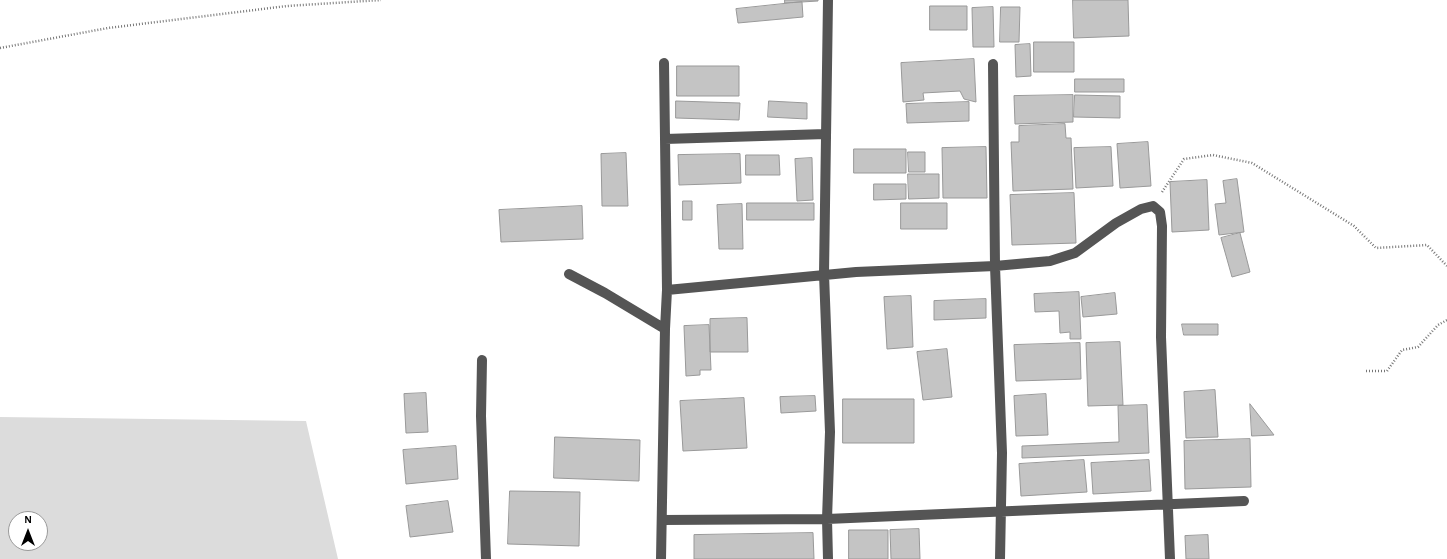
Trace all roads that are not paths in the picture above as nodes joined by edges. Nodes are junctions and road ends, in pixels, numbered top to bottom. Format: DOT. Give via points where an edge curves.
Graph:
graph roads {
  1 [pos="828,0"];
  2 [pos="664,63"];
  3 [pos="993,64"];
  4 [pos="826,134"];
  5 [pos="665,139"];
  6 [pos="995,266"];
  7 [pos="569,274"];
  8 [pos="824,274"];
  9 [pos="667,290"];
  10 [pos="665,329"];
  11 [pos="482,360"];
  12 [pos="1244,501"];
  13 [pos="1168,505"];
  14 [pos="1002,512"];
  15 [pos="826,519"];
  16 [pos="662,520"];
  17 [pos="486,559"];
  18 [pos="661,559"];
  19 [pos="828,559"];
  20 [pos="1000,559"];
  21 [pos="1170,559"];
  1 -- 4 [label="street"];
  2 -- 5 [label="street"];
  3 -- 6 [label="street"];
  4 -- 5 [label="street"];
  4 -- 8 [label="street"];
  5 -- 9 [label="street"];
  6 -- 8 [label="street"];
  6 -- 13 [label="street" via="1050,261 1075,253 1116,223 1141,209 1153,206 1160,212 1161,337"];
  6 -- 14 [label="street"];
  7 -- 10 [label="street" via="605,292"];
  8 -- 9 [label="street"];
  8 -- 15 [label="street" via="830,432"];
  9 -- 10 [label="street"];
  10 -- 16 [label="street"];
  11 -- 17 [label="street" via="481,416"];
  12 -- 13 [label="street"];
  13 -- 14 [label="street"];
  13 -- 21 [label="street"];
  14 -- 15 [label="street"];
  14 -- 20 [label="street"];
  15 -- 16 [label="street"];
  15 -- 19 [label="street"];
  16 -- 18 [label="street"];
}
